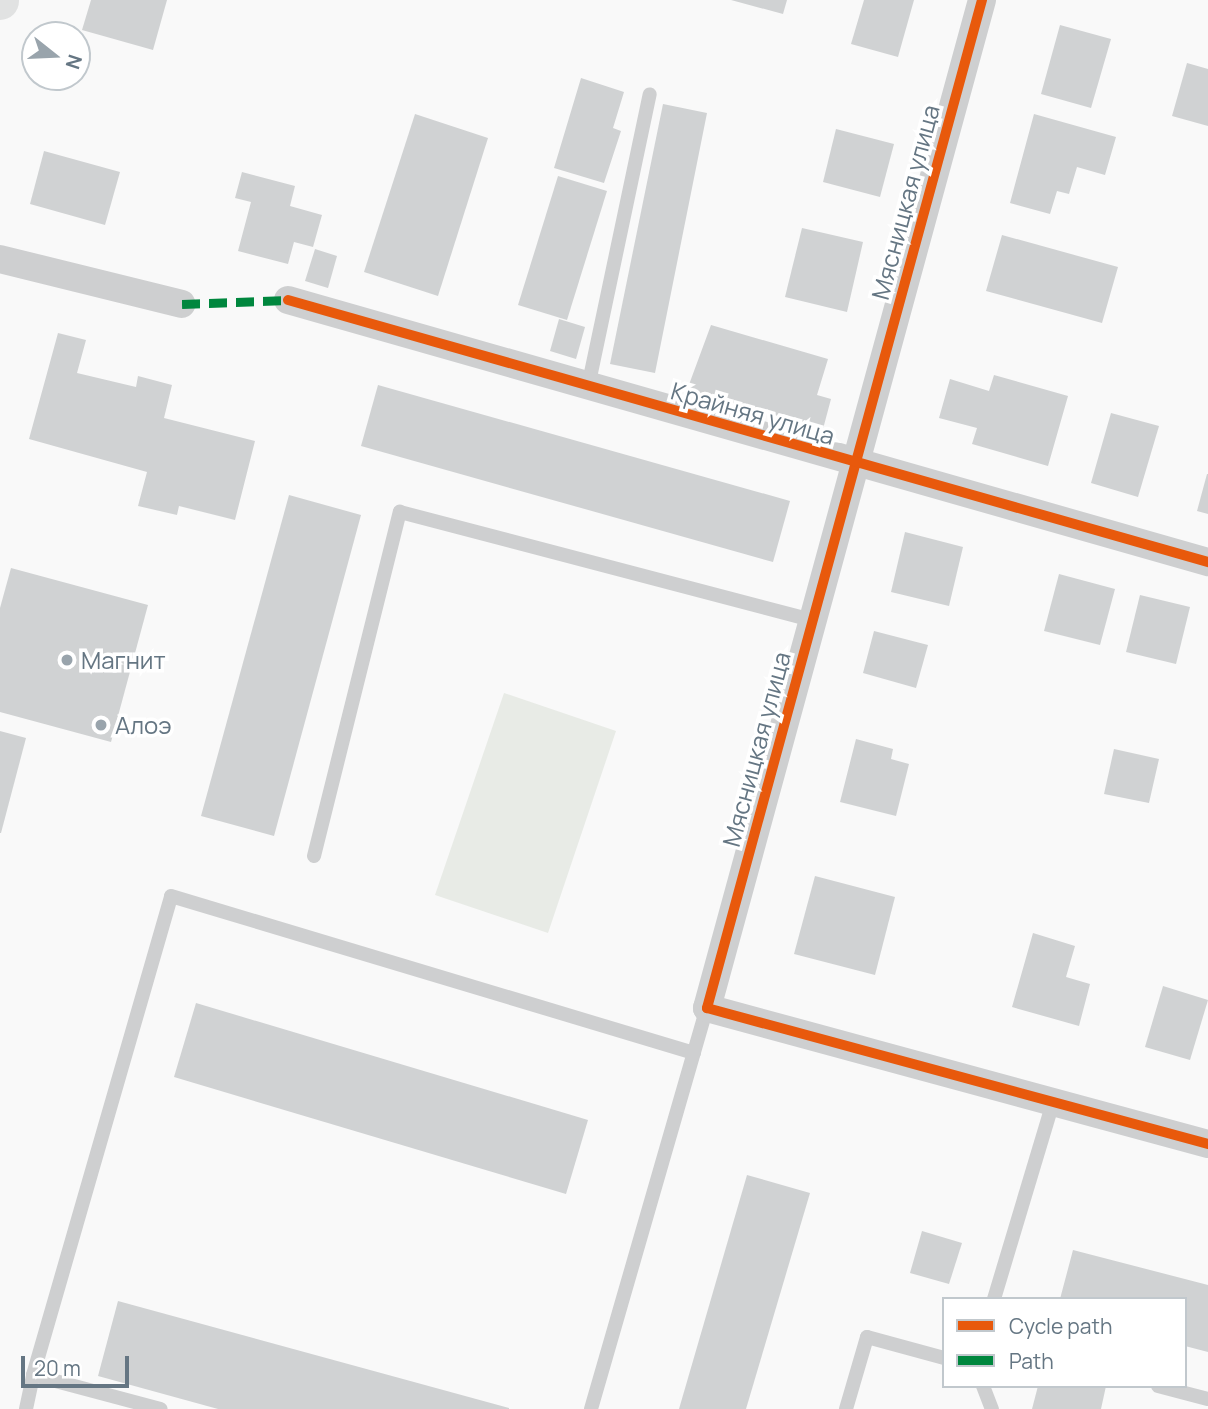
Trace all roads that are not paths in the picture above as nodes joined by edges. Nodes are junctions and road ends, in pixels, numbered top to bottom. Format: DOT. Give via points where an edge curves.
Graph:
graph roads {
  1 [pos="982,0"];
  2 [pos="650,94"];
  3 [pos="0,259"];
  4 [pos="288,300"];
  5 [pos="182,304"];
  6 [pos="588,387"];
  7 [pos="856,465"];
  8 [pos="1208,562"];
  9 [pos="813,620"];
  10 [pos="314,856"];
  11 [pos="707,1008"];
  12 [pos="694,1053"];
  13 [pos="1053,1102"];
  14 [pos="1208,1144"];
  15 [pos="995,1297"];
  16 [pos="942,1357"];
  17 [pos="33,1375"];
  18 [pos="984,1388"];
  19 [pos="1166,1388"];
  20 [pos="1208,1399"];
  21 [pos="26,1409"];
  22 [pos="161,1409"];
  23 [pos="591,1409"];
  24 [pos="846,1409"];
  25 [pos="992,1409"];
  1 -- 7 [label="street, Мясницкая улица"];
  2 -- 6 [label="lane"];
  3 -- 5 [label="street"];
  4 -- 6 [label="street, Крайняя улица"];
  6 -- 7 [label="street, Крайняя улица"];
  7 -- 8 [label="street, Крайняя улица"];
  7 -- 9 [label="street, Мясницкая улица"];
  9 -- 10 [label="lane" via="400,512"];
  9 -- 11 [label="street, Мясницкая улица"];
  11 -- 12 [label="lane"];
  11 -- 13 [label="street"];
  12 -- 17 [label="lane" via="171,896"];
  12 -- 23 [label="lane"];
  13 -- 14 [label="street"];
  13 -- 15 [label="lane"];
  16 -- 24 [label="lane" via="867,1337"];
  17 -- 21 [label="lane"];
  17 -- 22 [label="lane"];
  18 -- 25 [label="lane"];
  19 -- 20 [label="lane"];
}
